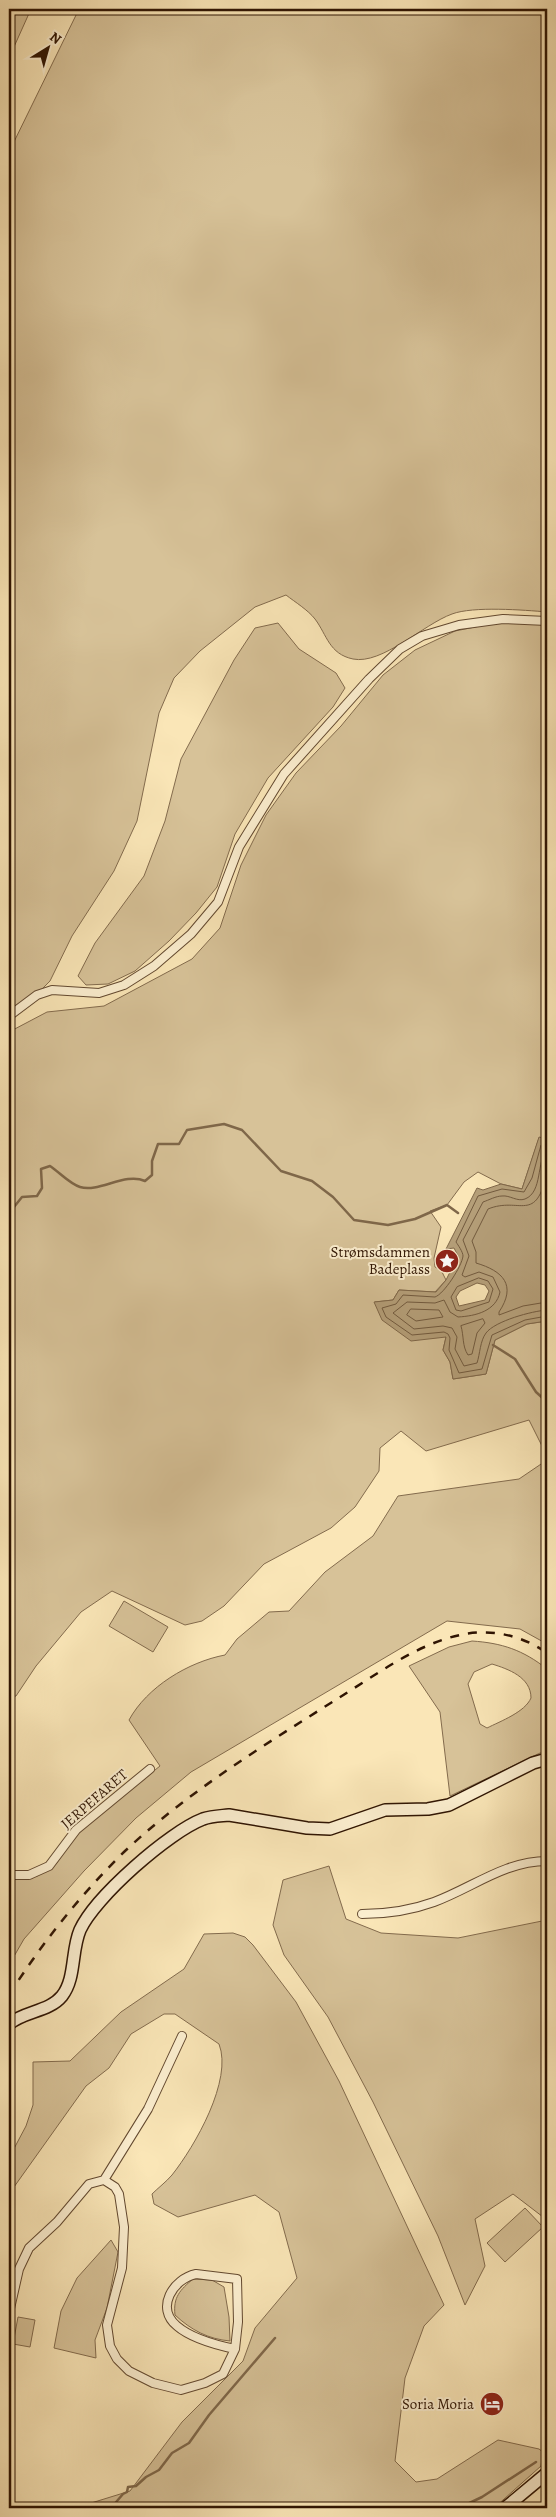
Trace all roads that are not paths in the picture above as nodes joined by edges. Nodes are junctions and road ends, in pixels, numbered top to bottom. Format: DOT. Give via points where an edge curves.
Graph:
graph roads {
  1 [pos="547,621"];
  2 [pos="9,1016"];
  3 [pos="547,1759"];
  4 [pos="150,1769"];
  5 [pos="547,1861"];
  6 [pos="9,1875"];
  7 [pos="362,1914"];
  8 [pos="9,2024"];
  9 [pos="182,2036"];
  10 [pos="104,2180"];
  11 [pos="9,2314"];
  12 [pos="235,2349"];
  13 [pos="547,2473"];
  14 [pos="9,2503"];
  15 [pos="14,2508"];
  16 [pos="505,2508"];
  1 -- 2 [label="street" via="502,619 459,625 422,636 400,649 369,679 280,780 239,847 218,902 191,934 154,966 108,992 91,994 52,990 37,995"];
  3 -- 8 [label="street" via="449,1806 385,1810 338,1827 307,1828 229,1815 190,1825 165,1842 93,1910 80,1932 70,1980 62,1996"];
  4 -- 6 [label="street, JERPEFARET" via="76,1830 49,1866 29,1875"];
  5 -- 7 [label="street" via="511,1866 433,1903"];
  9 -- 10 [label="street" via="148,2110"];
  10 -- 11 [label="street" via="89,2184 57,2222 29,2248 19,2269"];
  10 -- 12 [label="street" via="115,2186 119,2194 124,2227 118,2287 107,2326 116,2359 129,2371 181,2390 205,2384 223,2374"];
  12 -- 12 [label="street" via="238,2279 196,2274 179,2281 169,2294 170,2319 186,2332"];
  13 -- 16 [label="street"];
  14 -- 15 [label="street"];
}
